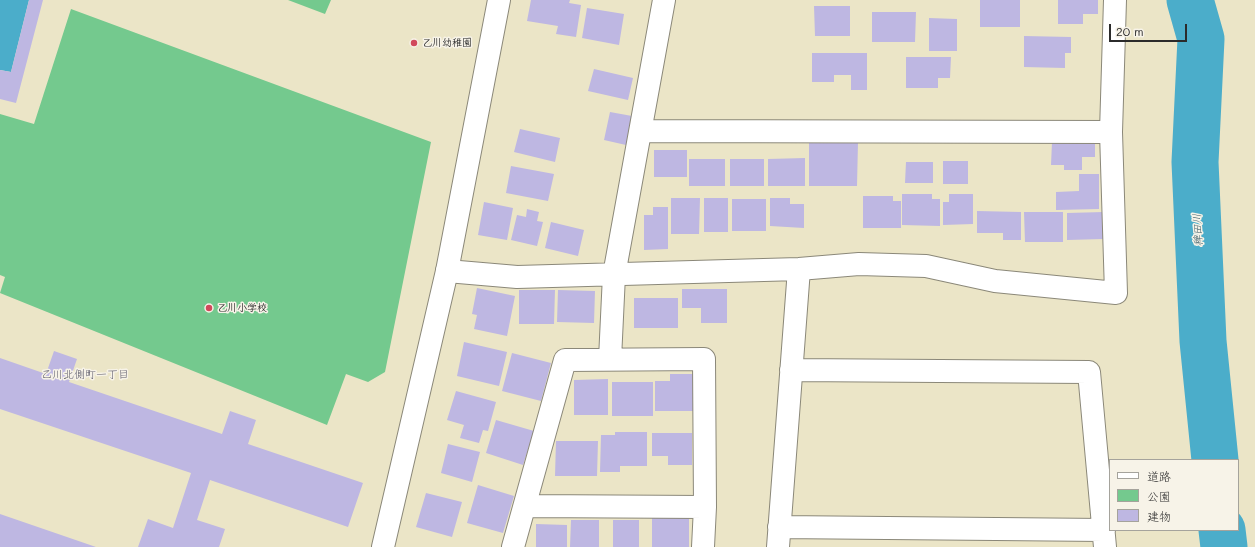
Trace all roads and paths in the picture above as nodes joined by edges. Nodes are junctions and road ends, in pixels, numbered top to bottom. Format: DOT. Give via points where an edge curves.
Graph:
graph roads {
  1 [pos="499,0"];
  2 [pos="664,0"];
  3 [pos="1115,0"];
  4 [pos="641,131"];
  5 [pos="1111,132"];
  6 [pos="799,269"];
  7 [pos="447,271"];
  8 [pos="614,275"];
  9 [pos="610,359"];
  10 [pos="791,370"];
  11 [pos="525,506"];
  12 [pos="705,507"];
  13 [pos="779,537"];
  14 [pos="1104,539"];
  15 [pos="383,547"];
  16 [pos="513,547"];
  17 [pos="703,547"];
  1 -- 7 [label="street"];
  2 -- 4 [label="street"];
  3 -- 5 [label="street"];
  4 -- 5 [label="street"];
  4 -- 8 [label="street"];
  5 -- 6 [label="street" via="1116,293 995,281 926,266 858,264"];
  6 -- 8 [label="street"];
  6 -- 10 [label="street"];
  7 -- 8 [label="street" via="517,277"];
  7 -- 15 [label="street"];
  8 -- 9 [label="street"];
  9 -- 11 [label="street" via="564,360"];
  9 -- 12 [label="street" via="704,359"];
  10 -- 13 [label="street"];
  10 -- 14 [label="street" via="1089,372"];
  11 -- 12 [label="street"];
  11 -- 16 [label="street"];
  12 -- 17 [label="street"];
  13 -- 14 [label="street"];
}
